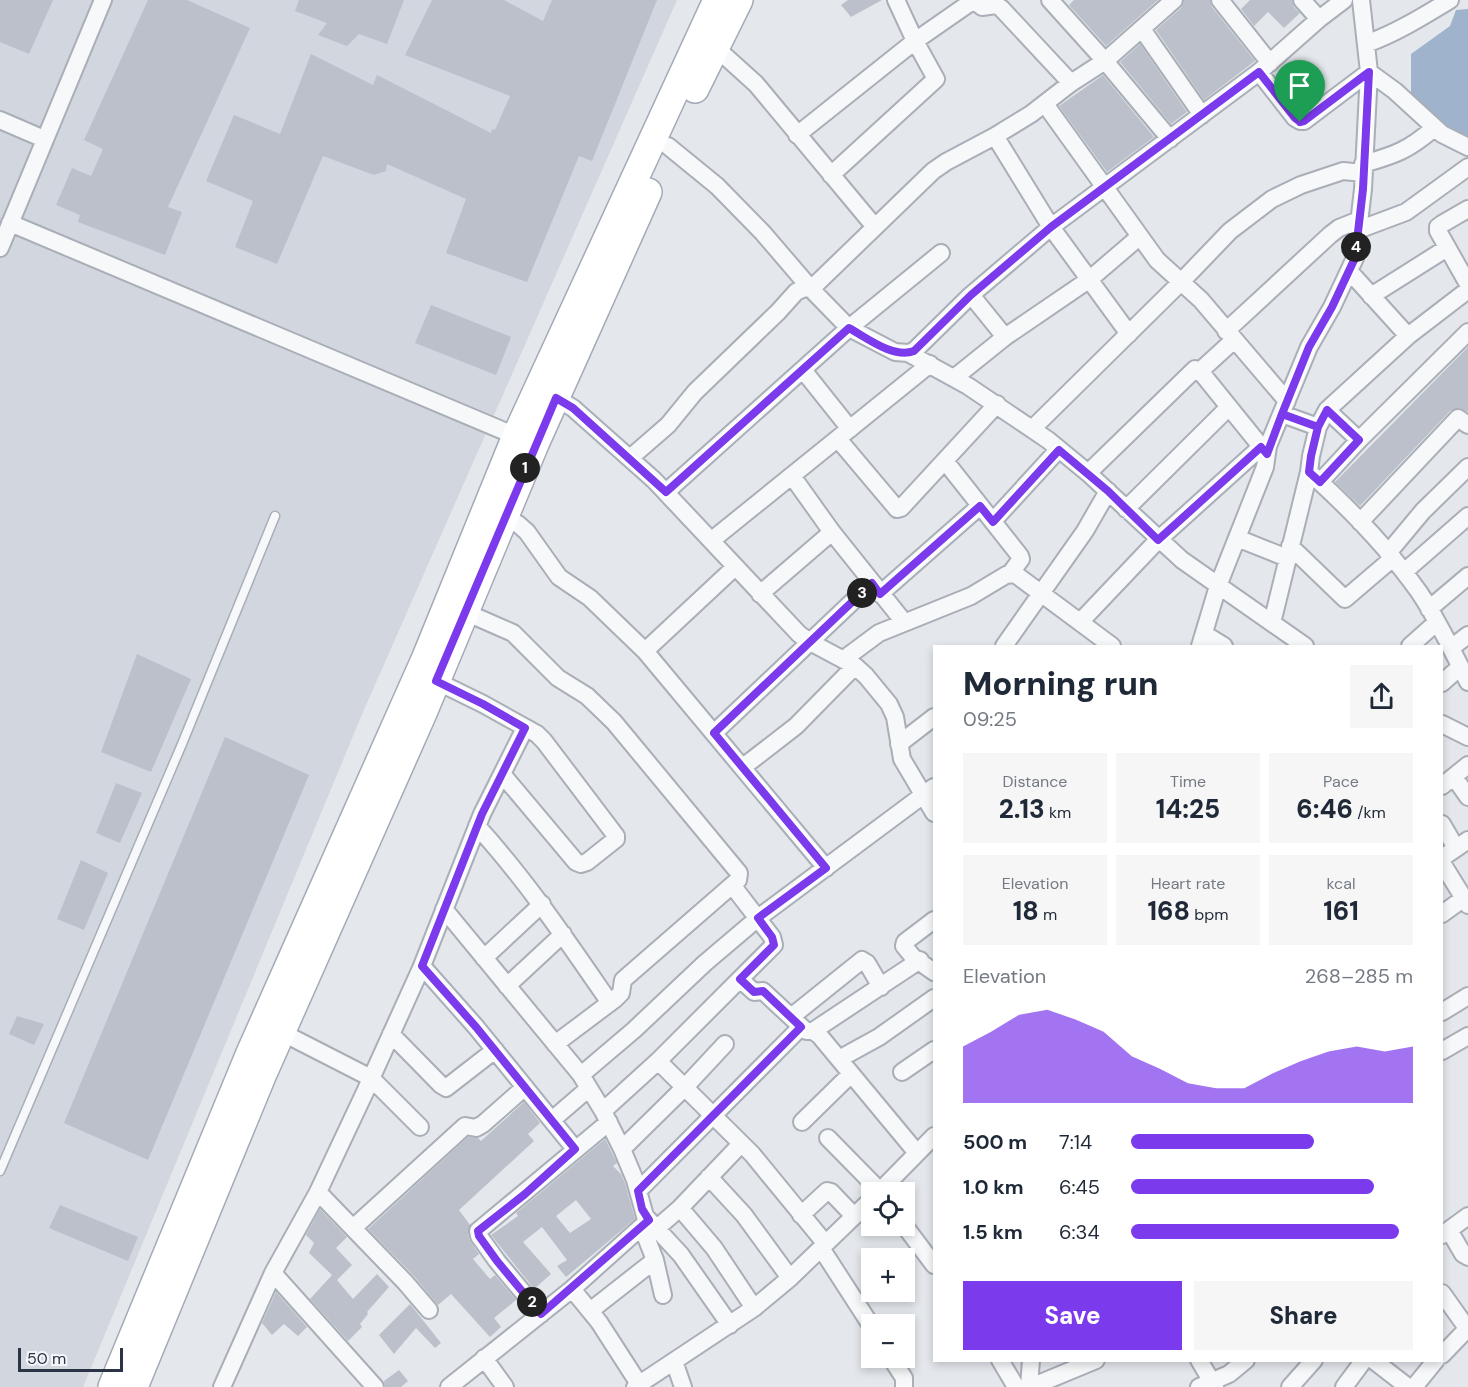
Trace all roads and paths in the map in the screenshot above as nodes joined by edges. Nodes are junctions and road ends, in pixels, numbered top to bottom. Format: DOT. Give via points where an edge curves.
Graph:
graph roads {
  1 [pos="103,0"];
  2 [pos="717,0"];
  3 [pos="739,0"];
  4 [pos="896,0"];
  5 [pos="974,0"];
  6 [pos="1174,0"];
  7 [pos="1220,0"];
  8 [pos="1302,0"];
  9 [pos="1344,0"];
  10 [pos="1361,0"];
  11 [pos="1450,0"];
  12 [pos="1059,3"];
  13 [pos="1319,19"];
  14 [pos="1142,29"];
  15 [pos="915,41"];
  16 [pos="1366,44"];
  17 [pos="715,47"];
  18 [pos="1105,61"];
  19 [pos="1264,68"];
  20 [pos="1369,72"];
  21 [pos="1071,83"];
  22 [pos="1045,104"];
  23 [pos="1202,115"];
  24 [pos="0,120"];
  25 [pos="1434,128"];
  26 [pos="798,135"];
  27 [pos="995,136"];
  28 [pos="44,139"];
  29 [pos="1170,139"];
  30 [pos="668,146"];
  31 [pos="1468,147"];
  32 [pos="1468,167"];
  33 [pos="1363,168"];
  34 [pos="831,175"];
  35 [pos="1104,188"];
  36 [pos="1468,209"];
  37 [pos="10,223"];
  38 [pos="1359,225"];
  39 [pos="875,227"];
  40 [pos="1051,227"];
  41 [pos="1139,237"];
  42 [pos="0,248"];
  43 [pos="1447,248"];
  44 [pos="941,253"];
  45 [pos="1350,273"];
  46 [pos="1090,279"];
  47 [pos="1181,282"];
  48 [pos="1468,284"];
  49 [pos="811,288"];
  50 [pos="1468,290"];
  51 [pos="971,295"];
  52 [pos="1371,296"];
  53 [pos="849,328"];
  54 [pos="1468,332"];
  55 [pos="1129,334"];
  56 [pos="1230,335"];
  57 [pos="1408,336"];
  58 [pos="1005,337"];
  59 [pos="908,353"];
  60 [pos="930,364"];
  61 [pos="803,370"];
  62 [pos="1200,371"];
  63 [pos="954,378"];
  64 [pos="556,398"];
  65 [pos="997,404"];
  66 [pos="1229,407"];
  67 [pos="1284,407"];
  68 [pos="1327,410"];
  69 [pos="1468,425"];
  70 [pos="1318,427"];
  71 [pos="1032,429"];
  72 [pos="844,434"];
  73 [pos="526,440"];
  74 [pos="1359,440"];
  75 [pos="1059,450"];
  76 [pos="1264,450"];
  77 [pos="630,458"];
  78 [pos="945,461"];
  79 [pos="1468,467"];
  80 [pos="1088,473"];
  81 [pos="792,477"];
  82 [pos="1315,477"];
  83 [pos="1108,491"];
  84 [pos="666,492"];
  85 [pos="980,506"];
  86 [pos="1126,509"];
  87 [pos="275,516"];
  88 [pos="1468,516"];
  89 [pos="505,517"];
  90 [pos="993,522"];
  91 [pos="1360,522"];
  92 [pos="832,532"];
  93 [pos="1237,538"];
  94 [pos="712,540"];
  95 [pos="1158,540"];
  96 [pos="1289,552"];
  97 [pos="1390,556"];
  98 [pos="735,567"];
  99 [pos="1404,572"];
  100 [pos="1010,574"];
  101 [pos="1468,576"];
  102 [pos="1218,586"];
  103 [pos="876,589"];
  104 [pos="1041,593"];
  105 [pos="760,594"];
  106 [pos="465,612"];
  107 [pos="1433,616"];
  108 [pos="1081,621"];
  109 [pos="904,622"];
  110 [pos="1272,623"];
  111 [pos="1468,634"];
  112 [pos="810,642"];
  113 [pos="1212,644"];
  114 [pos="1008,645"];
  115 [pos="1111,645"];
  116 [pos="1304,645"];
  117 [pos="1411,645"];
  118 [pos="1451,648"];
  119 [pos="645,651"];
  120 [pos="849,663"];
  121 [pos="1464,674"];
  122 [pos="436,681"];
  123 [pos="1443,683"];
  124 [pos="933,718"];
  125 [pos="1444,727"];
  126 [pos="525,728"];
  127 [pos="714,733"];
  128 [pos="1468,737"];
  129 [pos="899,744"];
  130 [pos="1468,765"];
  131 [pos="743,767"];
  132 [pos="502,774"];
  133 [pos="1448,782"];
  134 [pos="929,792"];
  135 [pos="1468,797"];
  136 [pos="933,809"];
  137 [pos="1443,825"];
  138 [pos="477,826"];
  139 [pos="1462,844"];
  140 [pos="1443,860"];
  141 [pos="1443,863"];
  142 [pos="826,868"];
  143 [pos="732,885"];
  144 [pos="1466,902"];
  145 [pos="542,904"];
  146 [pos="444,909"];
  147 [pos="1443,914"];
  148 [pos="758,918"];
  149 [pos="933,921"];
  150 [pos="563,934"];
  151 [pos="484,957"];
  152 [pos="920,960"];
  153 [pos="422,966"];
  154 [pos="933,971"];
  155 [pos="740,979"];
  156 [pos="507,986"];
  157 [pos="881,987"];
  158 [pos="1468,996"];
  159 [pos="933,999"];
  160 [pos="610,1003"];
  161 [pos="1443,1011"];
  162 [pos="802,1025"];
  163 [pos="281,1032"];
  164 [pos="391,1034"];
  165 [pos="1468,1036"];
  166 [pos="555,1044"];
  167 [pos="725,1044"];
  168 [pos="495,1050"];
  169 [pos="933,1051"];
  170 [pos="1443,1051"];
  171 [pos="839,1059"];
  172 [pos="658,1061"];
  173 [pos="902,1072"];
  174 [pos="852,1074"];
  175 [pos="371,1078"];
  176 [pos="585,1082"];
  177 [pos="525,1087"];
  178 [pos="685,1087"];
  179 [pos="713,1114"];
  180 [pos="606,1117"];
  181 [pos="552,1120"];
  182 [pos="802,1122"];
  183 [pos="420,1127"];
  184 [pos="933,1137"];
  185 [pos="828,1138"];
  186 [pos="741,1144"];
  187 [pos="575,1149"];
  188 [pos="621,1149"];
  189 [pos="918,1153"];
  190 [pos="0,1171"];
  191 [pos="709,1177"];
  192 [pos="867,1182"];
  193 [pos="890,1182"];
  194 [pos="638,1191"];
  195 [pos="318,1192"];
  196 [pos="680,1208"];
  197 [pos="861,1210"];
  198 [pos="801,1215"];
  199 [pos="854,1216"];
  200 [pos="1468,1216"];
  201 [pos="649,1225"];
  202 [pos="353,1228"];
  203 [pos="1445,1232"];
  204 [pos="912,1236"];
  205 [pos="823,1246"];
  206 [pos="1468,1257"];
  207 [pos="655,1260"];
  208 [pos="933,1265"];
  209 [pos="273,1273"];
  210 [pos="790,1278"];
  211 [pos="572,1289"];
  212 [pos="663,1295"];
  213 [pos="1444,1304"];
  214 [pos="754,1308"];
  215 [pos="429,1310"];
  216 [pos="590,1311"];
  217 [pos="541,1314"];
  218 [pos="864,1314"];
  219 [pos="730,1325"];
  220 [pos="1468,1328"];
  221 [pos="1443,1353"];
  222 [pos="484,1358"];
  223 [pos="674,1361"];
  224 [pos="1001,1362"];
  225 [pos="1031,1362"];
  226 [pos="1091,1362"];
  227 [pos="1200,1362"];
  228 [pos="1244,1362"];
  229 [pos="1312,1362"];
  230 [pos="1363,1362"];
  231 [pos="1376,1362"];
  232 [pos="1434,1362"];
  233 [pos="898,1368"];
  234 [pos="637,1385"];
  235 [pos="1209,1385"];
  236 [pos="112,1387"];
  237 [pos="134,1387"];
  238 [pos="222,1387"];
  239 [pos="375,1387"];
  240 [pos="449,1387"];
  241 [pos="505,1387"];
  242 [pos="683,1387"];
  243 [pos="904,1387"];
  244 [pos="1017,1387"];
  245 [pos="1029,1387"];
  246 [pos="1290,1387"];
  247 [pos="1344,1387"];
  248 [pos="1408,1387"];
  249 [pos="1414,1387"];
  1 -- 28 [label="street"];
  2 -- 73 [label="main road"];
  3 -- 17 [label="main road"];
  4 -- 15 [label="street"];
  5 -- 15 [label="street"];
  5 -- 21 [label="street" via="982,8 1001,8"];
  6 -- 14 [label="street"];
  7 -- 19 [label="street"];
  8 -- 13 [label="street"];
  9 -- 13 [label="street"];
  10 -- 16 [label="street"];
  11 -- 16 [label="street"];
  12 -- 18 [label="street"];
  13 -- 19 [label="street"];
  14 -- 18 [label="street"];
  14 -- 23 [label="street"];
  15 -- 26 [label="street"];
  15 -- 34 [label="street" via="935,76 934,82"];
  16 -- 20 [label="street"];
  17 -- 26 [label="street" via="756,84"];
  17 -- 30 [label="main road"];
  18 -- 21 [label="street"];
  18 -- 29 [label="street"];
  19 -- 20 [label="street" via="1300,122"];
  19 -- 23 [label="street"];
  20 -- 25 [label="street"];
  20 -- 33 [label="street"];
  21 -- 22 [label="street"];
  22 -- 27 [label="street"];
  22 -- 35 [label="street"];
  23 -- 29 [label="street"];
  24 -- 28 [label="street"];
  25 -- 31 [label="street"];
  25 -- 33 [label="street" via="1414,146"];
  26 -- 34 [label="street"];
  27 -- 39 [label="street" via="933,171"];
  27 -- 40 [label="street"];
  28 -- 37 [label="street"];
  29 -- 35 [label="street"];
  30 -- 49 [label="street" via="717,186"];
  30 -- 64 [label="main road"];
  32 -- 38 [label="street" via="1406,212"];
  33 -- 38 [label="street"];
  33 -- 47 [label="street" via="1329,174 1272,199 1230,231"];
  34 -- 39 [label="street"];
  35 -- 40 [label="street"];
  35 -- 41 [label="street"];
  36 -- 43 [label="street" via="1438,227"];
  37 -- 42 [label="street"];
  37 -- 73 [label="street"];
  38 -- 45 [label="street"];
  38 -- 56 [label="street" via="1340,228 1330,235"];
  39 -- 49 [label="street"];
  40 -- 46 [label="street"];
  40 -- 51 [label="street"];
  41 -- 46 [label="street"];
  41 -- 47 [label="street" via="1156,260"];
  43 -- 48 [label="street"];
  43 -- 52 [label="street"];
  44 -- 53 [label="street"];
  45 -- 52 [label="street"];
  45 -- 67 [label="street" via="1309,347"];
  46 -- 55 [label="street"];
  46 -- 58 [label="street"];
  47 -- 55 [label="street"];
  47 -- 56 [label="street"];
  49 -- 53 [label="street"];
  49 -- 77 [label="street" via="796,292 695,392 669,424"];
  50 -- 57 [label="street"];
  51 -- 58 [label="street"];
  51 -- 59 [label="street"];
  52 -- 57 [label="street"];
  53 -- 59 [label="street" via="895,352"];
  53 -- 61 [label="street"];
  54 -- 74 [label="street"];
  55 -- 71 [label="street"];
  56 -- 62 [label="street"];
  56 -- 67 [label="street"];
  57 -- 68 [label="street"];
  58 -- 63 [label="street"];
  59 -- 60 [label="street"];
  60 -- 63 [label="street"];
  60 -- 72 [label="street"];
  61 -- 72 [label="street"];
  61 -- 84 [label="street"];
  62 -- 66 [label="street"];
  62 -- 80 [label="street" via="1196,369"];
  63 -- 65 [label="street"];
  64 -- 73 [label="main road"];
  64 -- 77 [label="street"];
  65 -- 71 [label="street"];
  65 -- 78 [label="street"];
  66 -- 76 [label="street"];
  66 -- 86 [label="street"];
  67 -- 70 [label="street"];
  67 -- 76 [label="street"];
  68 -- 70 [label="street"];
  68 -- 74 [label="street"];
  69 -- 91 [label="street" via="1458,418"];
  70 -- 82 [label="street" via="1311,456"];
  71 -- 75 [label="street"];
  72 -- 78 [label="street" via="897,509"];
  72 -- 81 [label="street"];
  73 -- 89 [label="main road"];
  73 -- 236 [label="main road" via="250,1053"];
  74 -- 82 [label="street"];
  75 -- 80 [label="street"];
  75 -- 90 [label="street"];
  76 -- 93 [label="street" via="1265,467"];
  76 -- 95 [label="street"];
  77 -- 84 [label="street"];
  78 -- 85 [label="street"];
  79 -- 97 [label="street" via="1423,511"];
  80 -- 83 [label="street"];
  81 -- 92 [label="street"];
  81 -- 94 [label="street"];
  82 -- 91 [label="street"];
  82 -- 96 [label="street"];
  83 -- 86 [label="street"];
  83 -- 104 [label="street"];
  84 -- 94 [label="street"];
  85 -- 90 [label="street"];
  85 -- 103 [label="street"];
  86 -- 95 [label="street"];
  87 -- 190 [label="lane"];
  88 -- 99 [label="street"];
  89 -- 106 [label="main road"];
  89 -- 119 [label="street" via="527,532 559,578 590,598"];
  90 -- 100 [label="street" via="1020,556"];
  91 -- 97 [label="street"];
  92 -- 103 [label="street"];
  92 -- 105 [label="street"];
  93 -- 96 [label="street"];
  93 -- 102 [label="street"];
  94 -- 98 [label="street"];
  95 -- 102 [label="street"];
  95 -- 108 [label="street"];
  96 -- 97 [label="street" via="1346,599"];
  96 -- 110 [label="street"];
  97 -- 99 [label="street"];
  98 -- 105 [label="street"];
  98 -- 119 [label="street"];
  99 -- 107 [label="street"];
  100 -- 104 [label="street"];
  100 -- 109 [label="street" via="971,596"];
  101 -- 107 [label="street"];
  102 -- 110 [label="street"];
  102 -- 113 [label="street"];
  103 -- 109 [label="street"];
  103 -- 112 [label="street"];
  104 -- 108 [label="street"];
  104 -- 114 [label="street"];
  105 -- 112 [label="street"];
  106 -- 122 [label="main road"];
  106 -- 143 [label="street" via="513,633 558,678 587,696 614,722 739,873"];
  107 -- 117 [label="street"];
  107 -- 118 [label="street"];
  108 -- 115 [label="street"];
  109 -- 120 [label="street" via="879,633"];
  110 -- 116 [label="street"];
  111 -- 118 [label="street"];
  112 -- 120 [label="street"];
  112 -- 127 [label="street"];
  118 -- 121 [label="street"];
  119 -- 127 [label="street"];
  120 -- 129 [label="street" via="866,676 889,704 896,717"];
  120 -- 131 [label="street" via="796,726"];
  121 -- 123 [label="street"];
  122 -- 126 [label="street"];
  122 -- 163 [label="main road"];
  124 -- 129 [label="street"];
  125 -- 128 [label="street"];
  126 -- 132 [label="street"];
  126 -- 132 [label="street" via="544,741 616,839 587,862 576,862"];
  127 -- 131 [label="street"];
  129 -- 134 [label="street" via="902,759"];
  130 -- 133 [label="street"];
  131 -- 142 [label="street"];
  132 -- 138 [label="street"];
  133 -- 135 [label="street"];
  134 -- 136 [label="street"];
  134 -- 142 [label="street"];
  137 -- 139 [label="street"];
  138 -- 145 [label="street"];
  138 -- 146 [label="street"];
  139 -- 140 [label="street"];
  141 -- 144 [label="street"];
  142 -- 148 [label="street"];
  143 -- 148 [label="street"];
  143 -- 160 [label="street" via="623,980 621,993"];
  144 -- 147 [label="street"];
  145 -- 150 [label="street"];
  145 -- 151 [label="street"];
  146 -- 151 [label="street"];
  146 -- 153 [label="street"];
  148 -- 155 [label="street" via="774,945"];
  148 -- 176 [label="street" via="634,1030"];
  149 -- 152 [label="street" via="904,942 906,950"];
  150 -- 156 [label="street"];
  150 -- 160 [label="street"];
  151 -- 156 [label="street"];
  152 -- 154 [label="street"];
  152 -- 157 [label="street"];
  153 -- 164 [label="street"];
  153 -- 168 [label="street"];
  155 -- 162 [label="street" via="754,992 763,991"];
  155 -- 172 [label="street"];
  156 -- 166 [label="street"];
  157 -- 162 [label="street"];
  157 -- 162 [label="street" via="862,960"];
  158 -- 161 [label="street"];
  159 -- 171 [label="street" via="868,1044"];
  160 -- 166 [label="street"];
  162 -- 171 [label="street" via="819,1035"];
  162 -- 179 [label="street"];
  163 -- 175 [label="street"];
  163 -- 237 [label="main road"];
  164 -- 168 [label="street" via="446,1088"];
  164 -- 175 [label="street"];
  165 -- 170 [label="street"];
  166 -- 176 [label="street"];
  167 -- 178 [label="street"];
  168 -- 177 [label="street"];
  169 -- 173 [label="street"];
  171 -- 174 [label="street"];
  172 -- 178 [label="street"];
  172 -- 180 [label="street"];
  174 -- 182 [label="street"];
  174 -- 189 [label="street"];
  175 -- 183 [label="street"];
  175 -- 195 [label="street"];
  176 -- 180 [label="street"];
  176 -- 181 [label="street"];
  177 -- 181 [label="street"];
  177 -- 202 [label="street" via="483,1124 476,1128 465,1126"];
  178 -- 179 [label="street"];
  178 -- 188 [label="street"];
  179 -- 186 [label="street"];
  179 -- 194 [label="street"];
  180 -- 187 [label="street"];
  180 -- 188 [label="street"];
  181 -- 187 [label="street"];
  184 -- 189 [label="street"];
  185 -- 192 [label="street"];
  186 -- 191 [label="street"];
  186 -- 198 [label="street"];
  187 -- 217 [label="street" via="478,1231 497,1261"];
  188 -- 194 [label="street"];
  189 -- 193 [label="street"];
  191 -- 196 [label="street"];
  191 -- 210 [label="street" via="744,1215"];
  194 -- 201 [label="street"];
  195 -- 202 [label="street"];
  195 -- 209 [label="street"];
  196 -- 201 [label="street"];
  196 -- 214 [label="street" via="714,1248"];
  197 -- 199 [label="street"];
  198 -- 199 [label="street" via="827,1191"];
  198 -- 205 [label="street"];
  199 -- 205 [label="street"];
  200 -- 203 [label="street"];
  201 -- 207 [label="street"];
  201 -- 211 [label="street"];
  201 -- 219 [label="street" via="681,1255"];
  202 -- 215 [label="street"];
  203 -- 206 [label="street"];
  204 -- 208 [label="street"];
  205 -- 210 [label="street"];
  205 -- 218 [label="street"];
  207 -- 212 [label="street"];
  207 -- 216 [label="street"];
  209 -- 238 [label="street"];
  209 -- 239 [label="street"];
  210 -- 214 [label="street"];
  211 -- 216 [label="street"];
  211 -- 217 [label="street"];
  213 -- 220 [label="street"];
  214 -- 219 [label="street"];
  216 -- 234 [label="street"];
  217 -- 222 [label="street"];
  219 -- 223 [label="street"];
  220 -- 221 [label="street"];
  222 -- 240 [label="street"];
  222 -- 241 [label="street"];
  223 -- 234 [label="street"];
  223 -- 242 [label="street"];
  224 -- 244 [label="street"];
  225 -- 245 [label="street"];
  226 -- 245 [label="street"];
  227 -- 235 [label="street"];
  228 -- 235 [label="street"];
  229 -- 246 [label="street"];
  230 -- 247 [label="street"];
  231 -- 248 [label="street"];
  232 -- 249 [label="street"];
  233 -- 243 [label="street"];
  244 -- 245 [label="street"];
}
